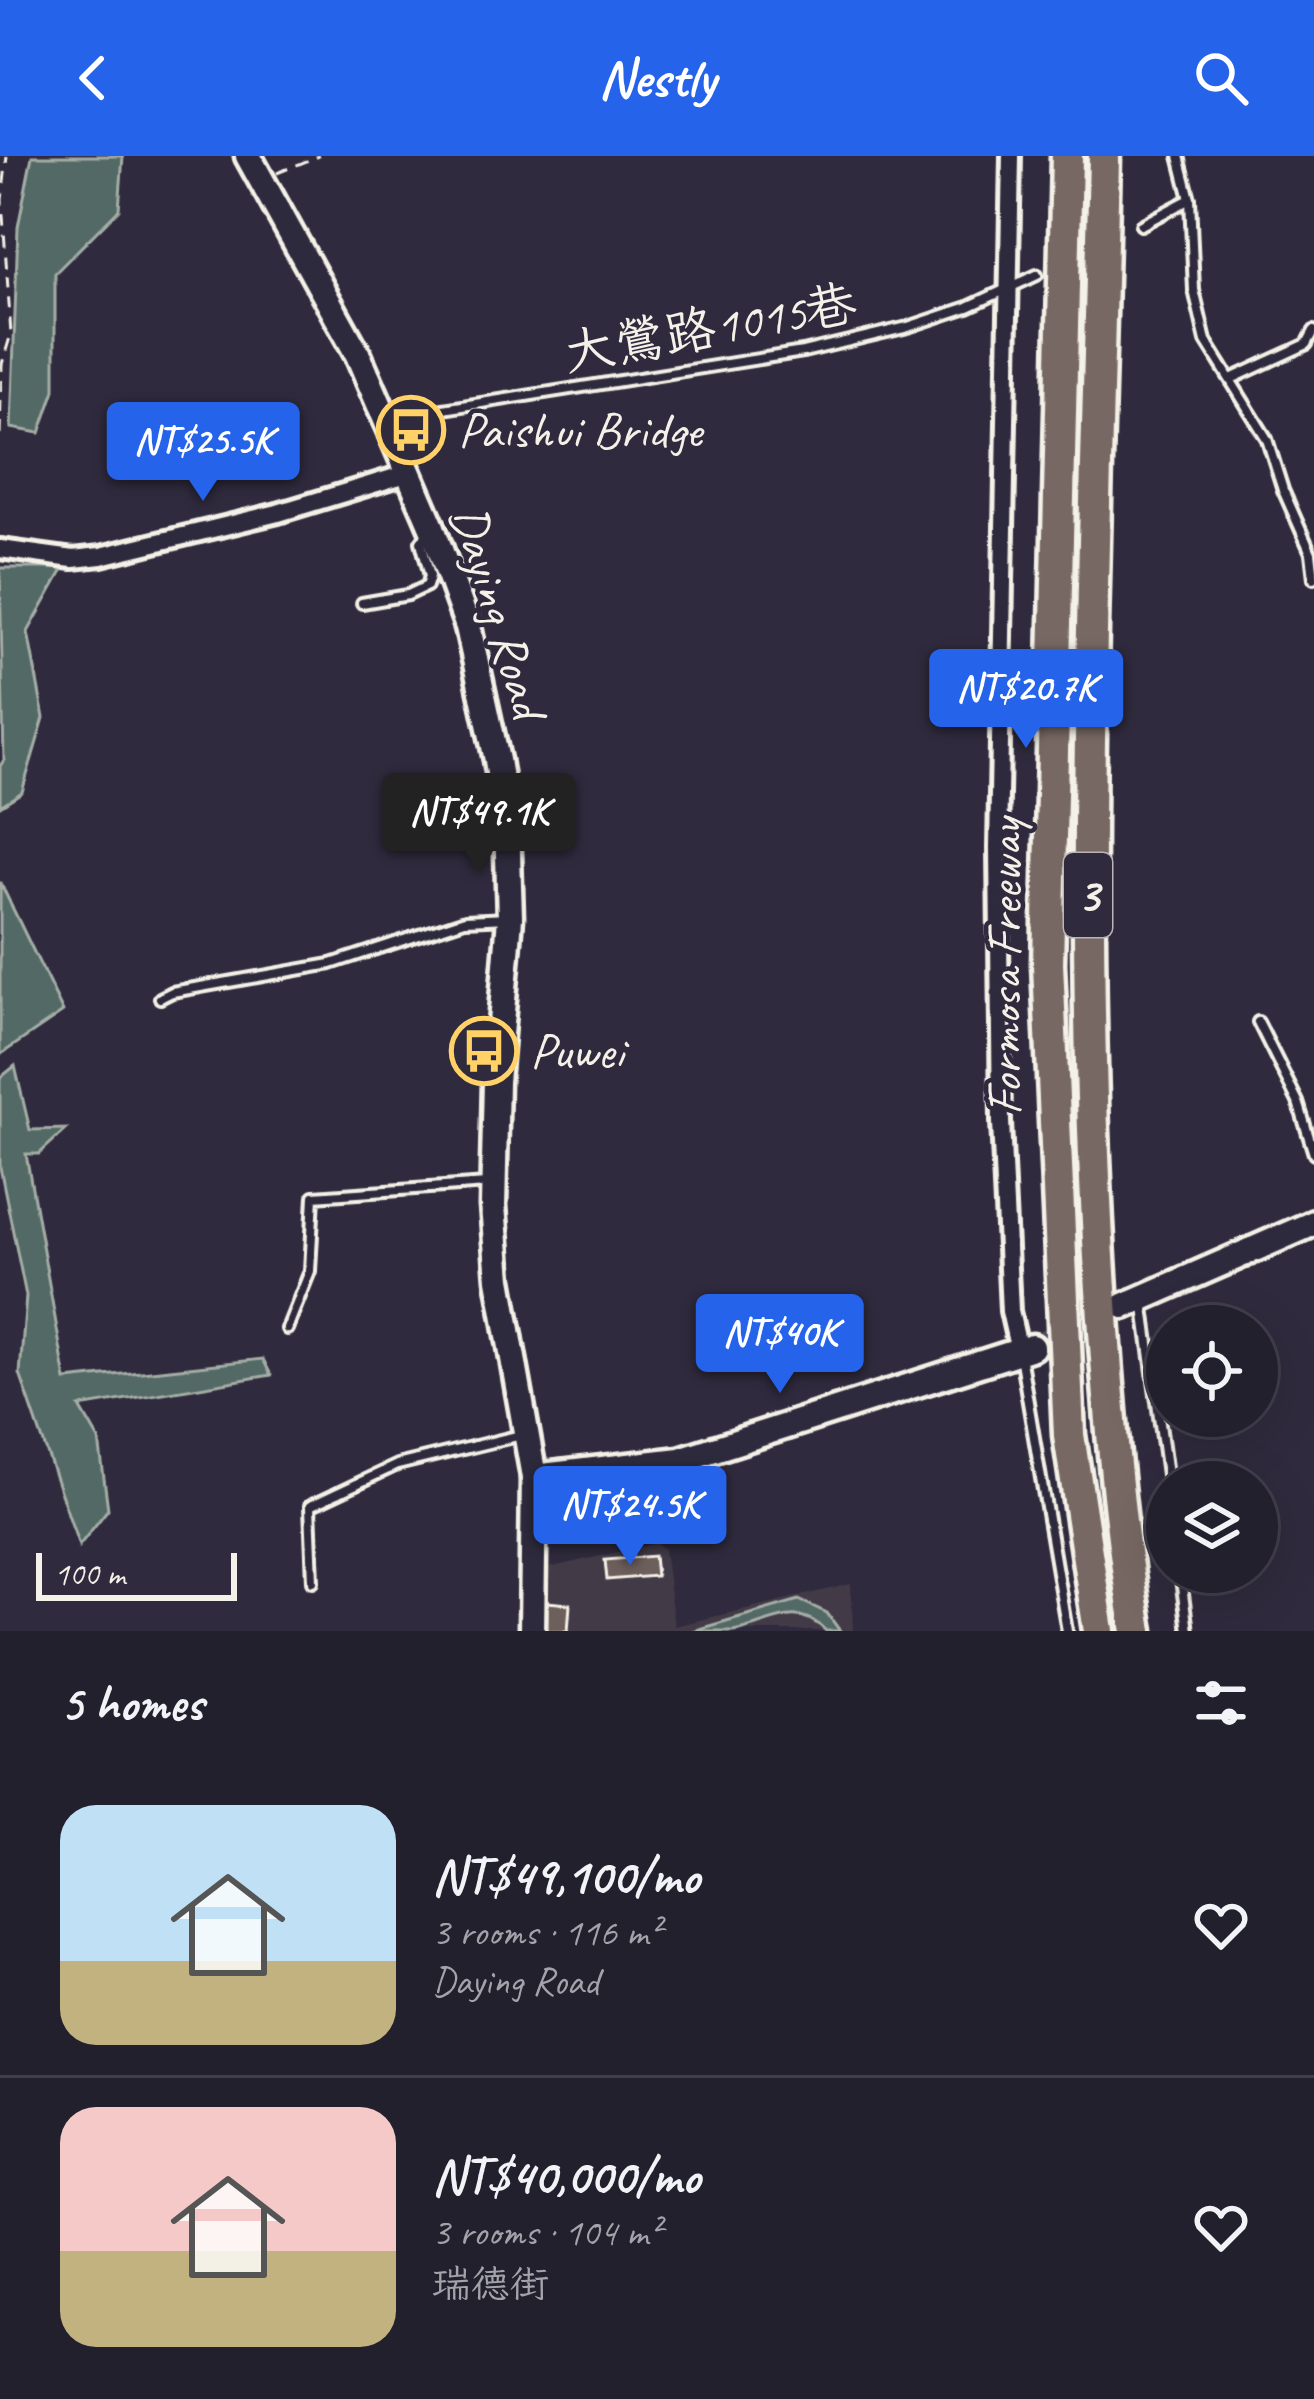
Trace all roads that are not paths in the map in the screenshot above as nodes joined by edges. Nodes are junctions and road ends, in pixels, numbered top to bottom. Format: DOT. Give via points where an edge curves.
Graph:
graph roads {
  1 [pos="248,156"];
  2 [pos="1011,156"];
  3 [pos="1067,156"];
  4 [pos="1104,156"];
  5 [pos="1179,156"];
  6 [pos="1190,199"];
  7 [pos="1141,225"];
  8 [pos="1037,275"];
  9 [pos="1008,288"];
  10 [pos="1314,331"];
  11 [pos="1231,379"];
  12 [pos="386,418"];
  13 [pos="406,474"];
  14 [pos="432,527"];
  15 [pos="0,549"];
  16 [pos="1312,552"];
  17 [pos="1314,578"];
  18 [pos="362,604"];
  19 [pos="510,918"];
  20 [pos="160,998"];
  21 [pos="1258,1022"];
  22 [pos="1314,1154"];
  23 [pos="494,1184"];
  24 [pos="1314,1222"];
  25 [pos="1133,1303"];
  26 [pos="286,1329"];
  27 [pos="1025,1349"];
  28 [pos="528,1433"];
  29 [pos="1164,1461"];
  30 [pos="533,1477"];
  31 [pos="313,1581"];
  32 [pos="1183,1593"];
  33 [pos="532,1631"];
  34 [pos="1067,1631"];
  35 [pos="1099,1631"];
  36 [pos="1137,1631"];
  37 [pos="1188,1631"];
  1 -- 12 [label="street, Daying Road"];
  2 -- 9 [label="street"];
  3 -- 35 [label="highway, Formosa Freeway / 3" via="1048,964 1069,1435"];
  4 -- 36 [label="highway, Formosa Freeway / 3" via="1087,963 1111,1433"];
  5 -- 6 [label="lane"];
  6 -- 7 [label="lane"];
  6 -- 11 [label="lane" via="1194,290 1206,341"];
  8 -- 9 [label="lane, 大鶯路1015巷"];
  9 -- 12 [label="lane, 大鶯路1015巷" via="908,327 803,352"];
  9 -- 27 [label="street" via="1001,1122 1010,1312"];
  10 -- 11 [label="lane" via="1306,344"];
  11 -- 16 [label="lane" via="1267,440"];
  12 -- 13 [label="street, Daying Road"];
  13 -- 14 [label="street, Daying Road"];
  13 -- 15 [label="street" via="101,556"];
  14 -- 18 [label="lane" via="421,542 427,586"];
  14 -- 19 [label="street, Daying Road" via="468,627 497,760"];
  16 -- 17 [label="lane"];
  19 -- 20 [label="lane" via="465,920 331,964"];
  19 -- 23 [label="street, Daying Road"];
  21 -- 22 [label="lane"];
  23 -- 26 [label="lane" via="314,1196 310,1271"];
  23 -- 28 [label="street, Daying Road" via="499,1279"];
  24 -- 25 [label="street"];
  25 -- 29 [label="lane"];
  27 -- 30 [label="street" via="680,1460"];
  27 -- 34 [label="lane"];
  28 -- 30 [label="street, Daying Road"];
  28 -- 31 [label="lane" via="397,1465 310,1506"];
  30 -- 33 [label="street, Daying Road"];
  32 -- 37 [label="lane"];
}
